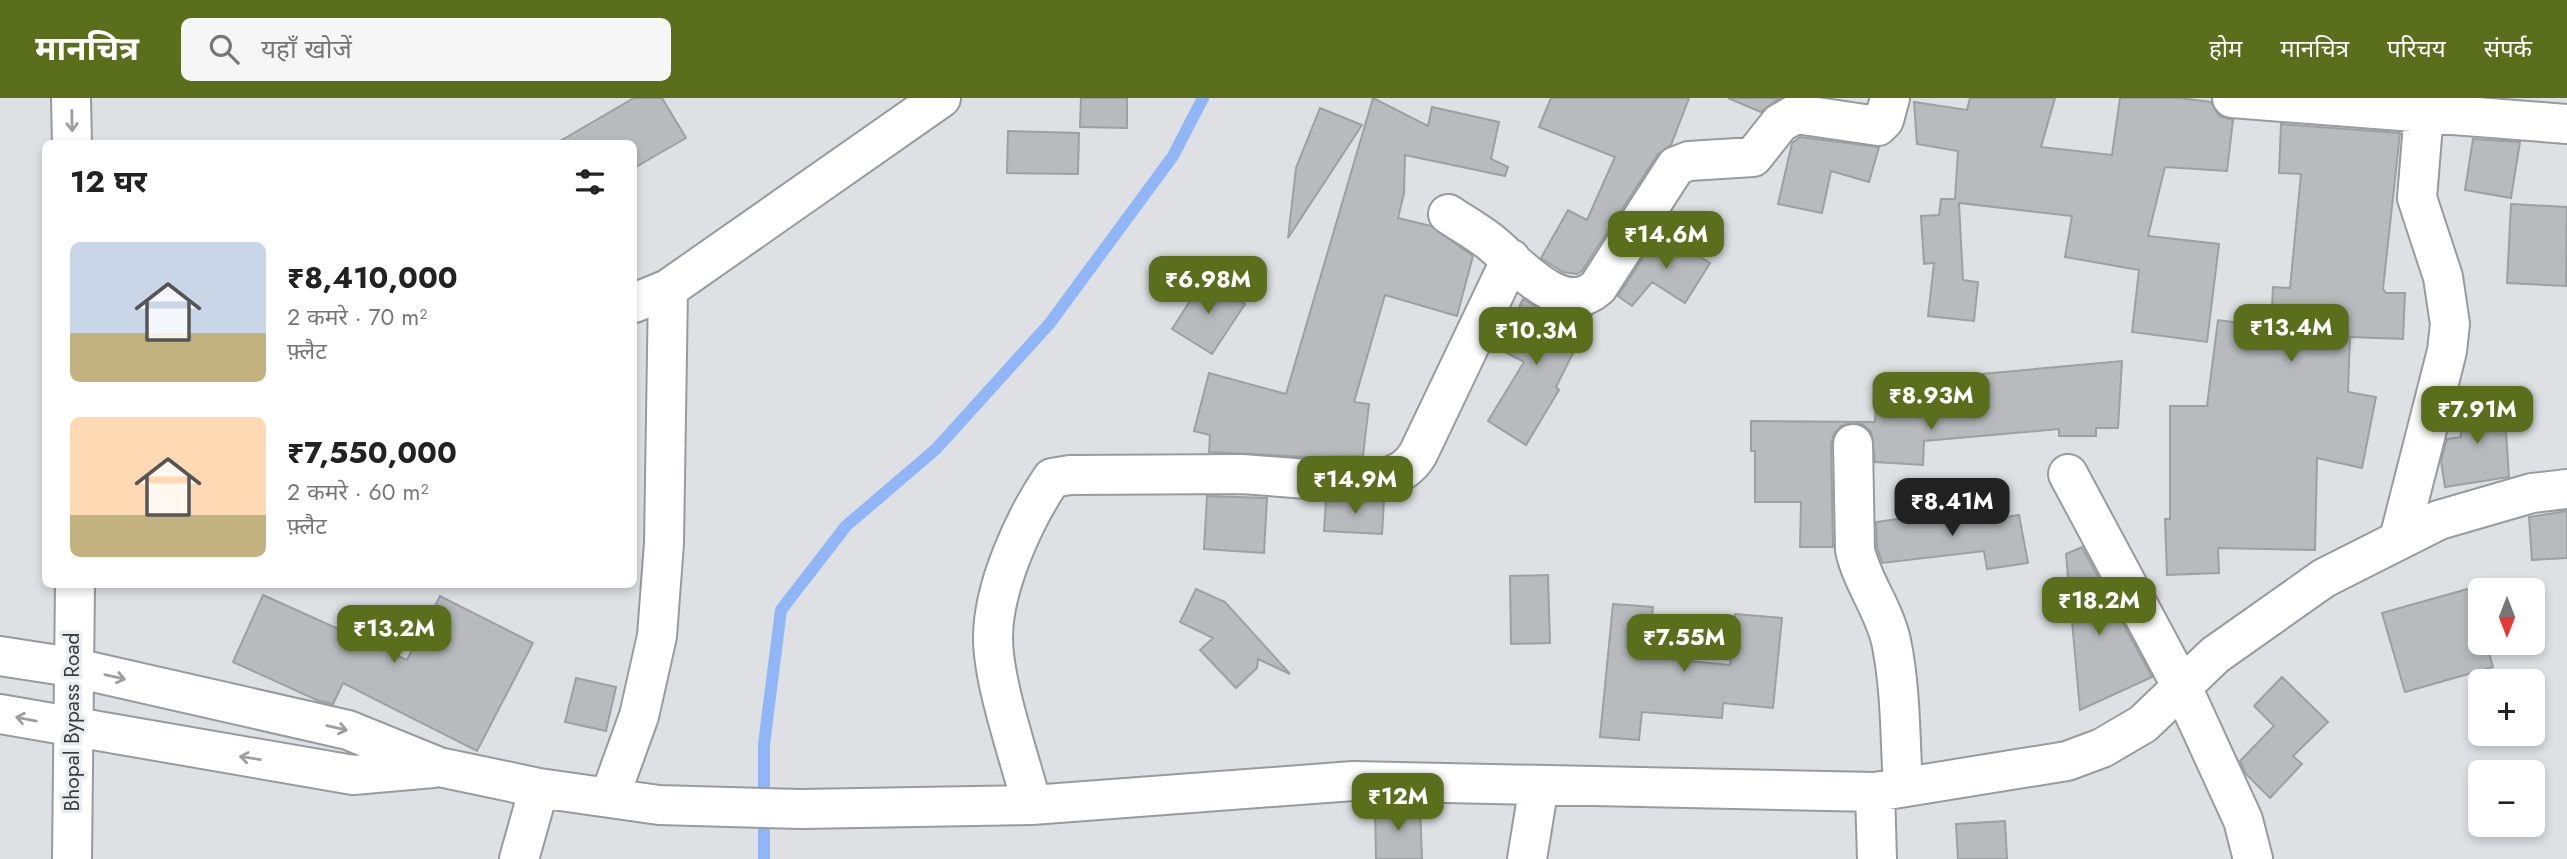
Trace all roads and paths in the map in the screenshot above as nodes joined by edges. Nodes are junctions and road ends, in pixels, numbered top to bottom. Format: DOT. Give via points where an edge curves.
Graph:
graph roads {
  1 [pos="71,98"];
  2 [pos="940,98"];
  3 [pos="1891,98"];
  4 [pos="2232,98"];
  5 [pos="2424,112"];
  6 [pos="2567,124"];
  7 [pos="72,140"];
  8 [pos="1448,214"];
  9 [pos="1511,259"];
  10 [pos="651,296"];
  11 [pos="1853,444"];
  12 [pos="2068,474"];
  13 [pos="2567,489"];
  14 [pos="2399,539"];
  15 [pos="75,588"];
  16 [pos="0,656"];
  17 [pos="71,667"];
  18 [pos="2182,687"];
  19 [pos="0,714"];
  20 [pos="72,728"];
  21 [pos="439,767"];
  22 [pos="1539,785"];
  23 [pos="539,789"];
  24 [pos="1889,789"];
  25 [pos="610,796"];
  26 [pos="1032,805"];
  27 [pos="72,859"];
  28 [pos="519,859"];
  29 [pos="1527,859"];
  30 [pos="1877,859"];
  31 [pos="2253,859"];
  1 -- 7 [label="main road, one-way"];
  2 -- 10 [label="main road"];
  3 -- 9 [label="main road" via="1878,125 1796,114 1780,123 1753,157 1676,166 1591,294 1577,299 1559,295"];
  4 -- 5 [label="main road"];
  5 -- 6 [label="main road"];
  5 -- 14 [label="main road" via="2417,198 2443,277 2449,324 2447,351"];
  8 -- 9 [label="main road"];
  9 -- 26 [label="main road" via="1418,454 1410,467 1398,473 1320,479 1242,474 1052,478 1038,499 1000,587 993,638 995,663"];
  10 -- 25 [label="main road" via="664,543 657,636 639,716"];
  11 -- 24 [label="main road" via="1858,565 1890,638 1896,668"];
  12 -- 18 [label="main road"];
  13 -- 14 [label="main road" via="2491,504 2439,520"];
  14 -- 18 [label="main road" via="2324,578 2215,655"];
  15 -- 17 [label="main road, Bhopal Bypass Road"];
  16 -- 17 [label="main road"];
  17 -- 20 [label="main road, Bhopal Bypass Road"];
  17 -- 21 [label="main road, one-way" via="348,730"];
  18 -- 24 [label="main road" via="2143,724 2102,748 2067,761"];
  18 -- 31 [label="main road" via="2243,820"];
  20 -- 19 [label="main road, one-way"];
  21 -- 20 [label="main road, one-way" via="353,775"];
  20 -- 27 [label="main road, Bhopal Bypass Road"];
  21 -- 23 [label="main road"];
  22 -- 24 [label="main road"];
  22 -- 26 [label="main road" via="1353,781"];
  22 -- 29 [label="main road"];
  23 -- 25 [label="main road"];
  23 -- 28 [label="main road"];
  24 -- 30 [label="main road"];
  25 -- 26 [label="main road" via="659,805 801,809"];
}
